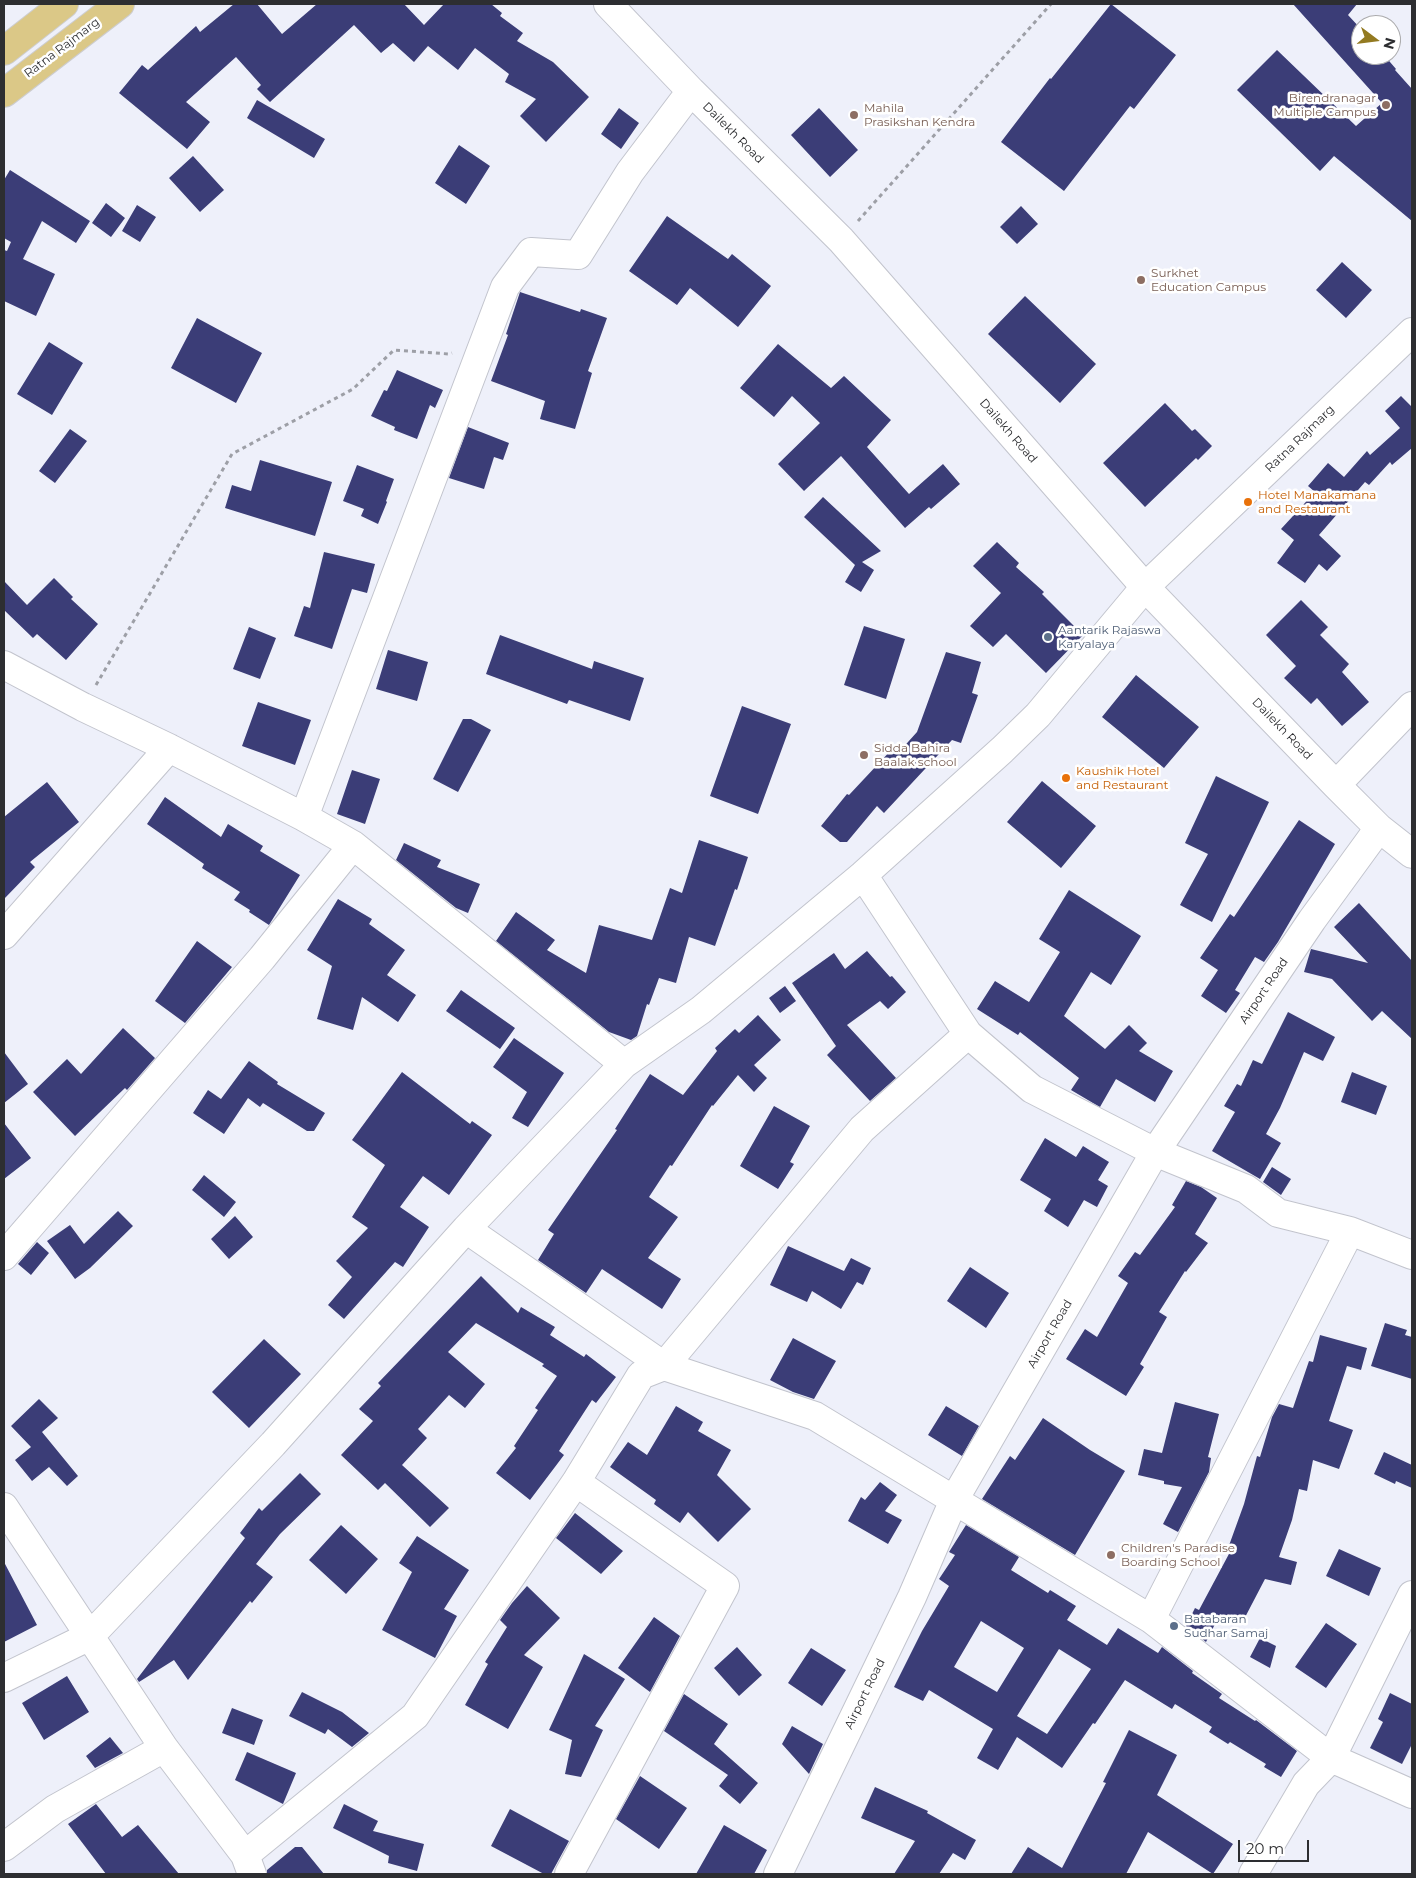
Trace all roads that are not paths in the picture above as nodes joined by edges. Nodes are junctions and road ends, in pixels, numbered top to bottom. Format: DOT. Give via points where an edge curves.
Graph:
graph roads {
  1 [pos="64,4"];
  2 [pos="120,4"];
  3 [pos="608,4"];
  4 [pos="4,51"];
  5 [pos="691,91"];
  6 [pos="4,93"];
  7 [pos="1412,332"];
  8 [pos="1145,587"];
  9 [pos="4,665"];
  10 [pos="1412,706"];
  11 [pos="169,748"];
  12 [pos="1336,785"];
  13 [pos="304,817"];
  14 [pos="1380,828"];
  15 [pos="354,845"];
  16 [pos="1412,854"];
  17 [pos="863,875"];
  18 [pos="4,935"];
  19 [pos="968,1034"];
  20 [pos="624,1064"];
  21 [pos="1155,1152"];
  22 [pos="466,1229"];
  23 [pos="1350,1231"];
  24 [pos="1412,1255"];
  25 [pos="4,1256"];
  26 [pos="664,1366"];
  27 [pos="576,1482"];
  28 [pos="954,1500"];
  29 [pos="4,1507"];
  30 [pos="1412,1595"];
  31 [pos="1151,1618"];
  32 [pos="90,1636"];
  33 [pos="4,1678"];
  34 [pos="164,1748"];
  35 [pos="1331,1758"];
  36 [pos="1412,1794"];
  37 [pos="4,1847"];
  38 [pos="249,1865"];
  39 [pos="788,1869"];
  40 [pos="568,1874"];
  41 [pos="1253,1874"];
  1 -- 4 [label="main road"];
  2 -- 6 [label="main road, Ratna Rajmarg"];
  3 -- 5 [label="street, Dailekh Road"];
  5 -- 8 [label="street, Dailekh Road" via="841,240"];
  5 -- 13 [label="street" via="630,172 578,255 531,252 505,287"];
  7 -- 8 [label="street, Ratna Rajmarg"];
  8 -- 12 [label="street, Dailekh Road"];
  8 -- 17 [label="street, Ratna Rajmarg" via="1038,715"];
  9 -- 11 [label="street"];
  10 -- 12 [label="street"];
  11 -- 13 [label="street"];
  11 -- 18 [label="street"];
  12 -- 14 [label="street, Dailekh Road"];
  13 -- 15 [label="street"];
  14 -- 16 [label="street, Dailekh Road"];
  14 -- 21 [label="street, Airport Road" via="1312,920"];
  15 -- 20 [label="street"];
  15 -- 25 [label="street" via="256,966"];
  17 -- 19 [label="street"];
  17 -- 20 [label="street, Ratna Rajmarg" via="701,1010"];
  19 -- 21 [label="street" via="1032,1089"];
  19 -- 26 [label="street" via="862,1128"];
  20 -- 22 [label="street, Ratna Rajmarg"];
  21 -- 23 [label="street" via="1246,1189 1278,1213"];
  21 -- 28 [label="street, Airport Road"];
  22 -- 26 [label="street"];
  22 -- 32 [label="street, Ratna Rajmarg" via="274,1444"];
  23 -- 24 [label="street"];
  23 -- 31 [label="street"];
  26 -- 27 [label="street" via="641,1376"];
  26 -- 28 [label="street" via="815,1416"];
  27 -- 38 [label="street" via="416,1716"];
  27 -- 40 [label="street" via="725,1586"];
  28 -- 31 [label="street"];
  28 -- 39 [label="street, Airport Road"];
  29 -- 32 [label="street"];
  30 -- 35 [label="street"];
  31 -- 35 [label="street"];
  32 -- 33 [label="street"];
  32 -- 34 [label="street"];
  34 -- 37 [label="street" via="55,1809"];
  34 -- 38 [label="street"];
  35 -- 36 [label="street"];
  35 -- 41 [label="street" via="1306,1784"];
}
